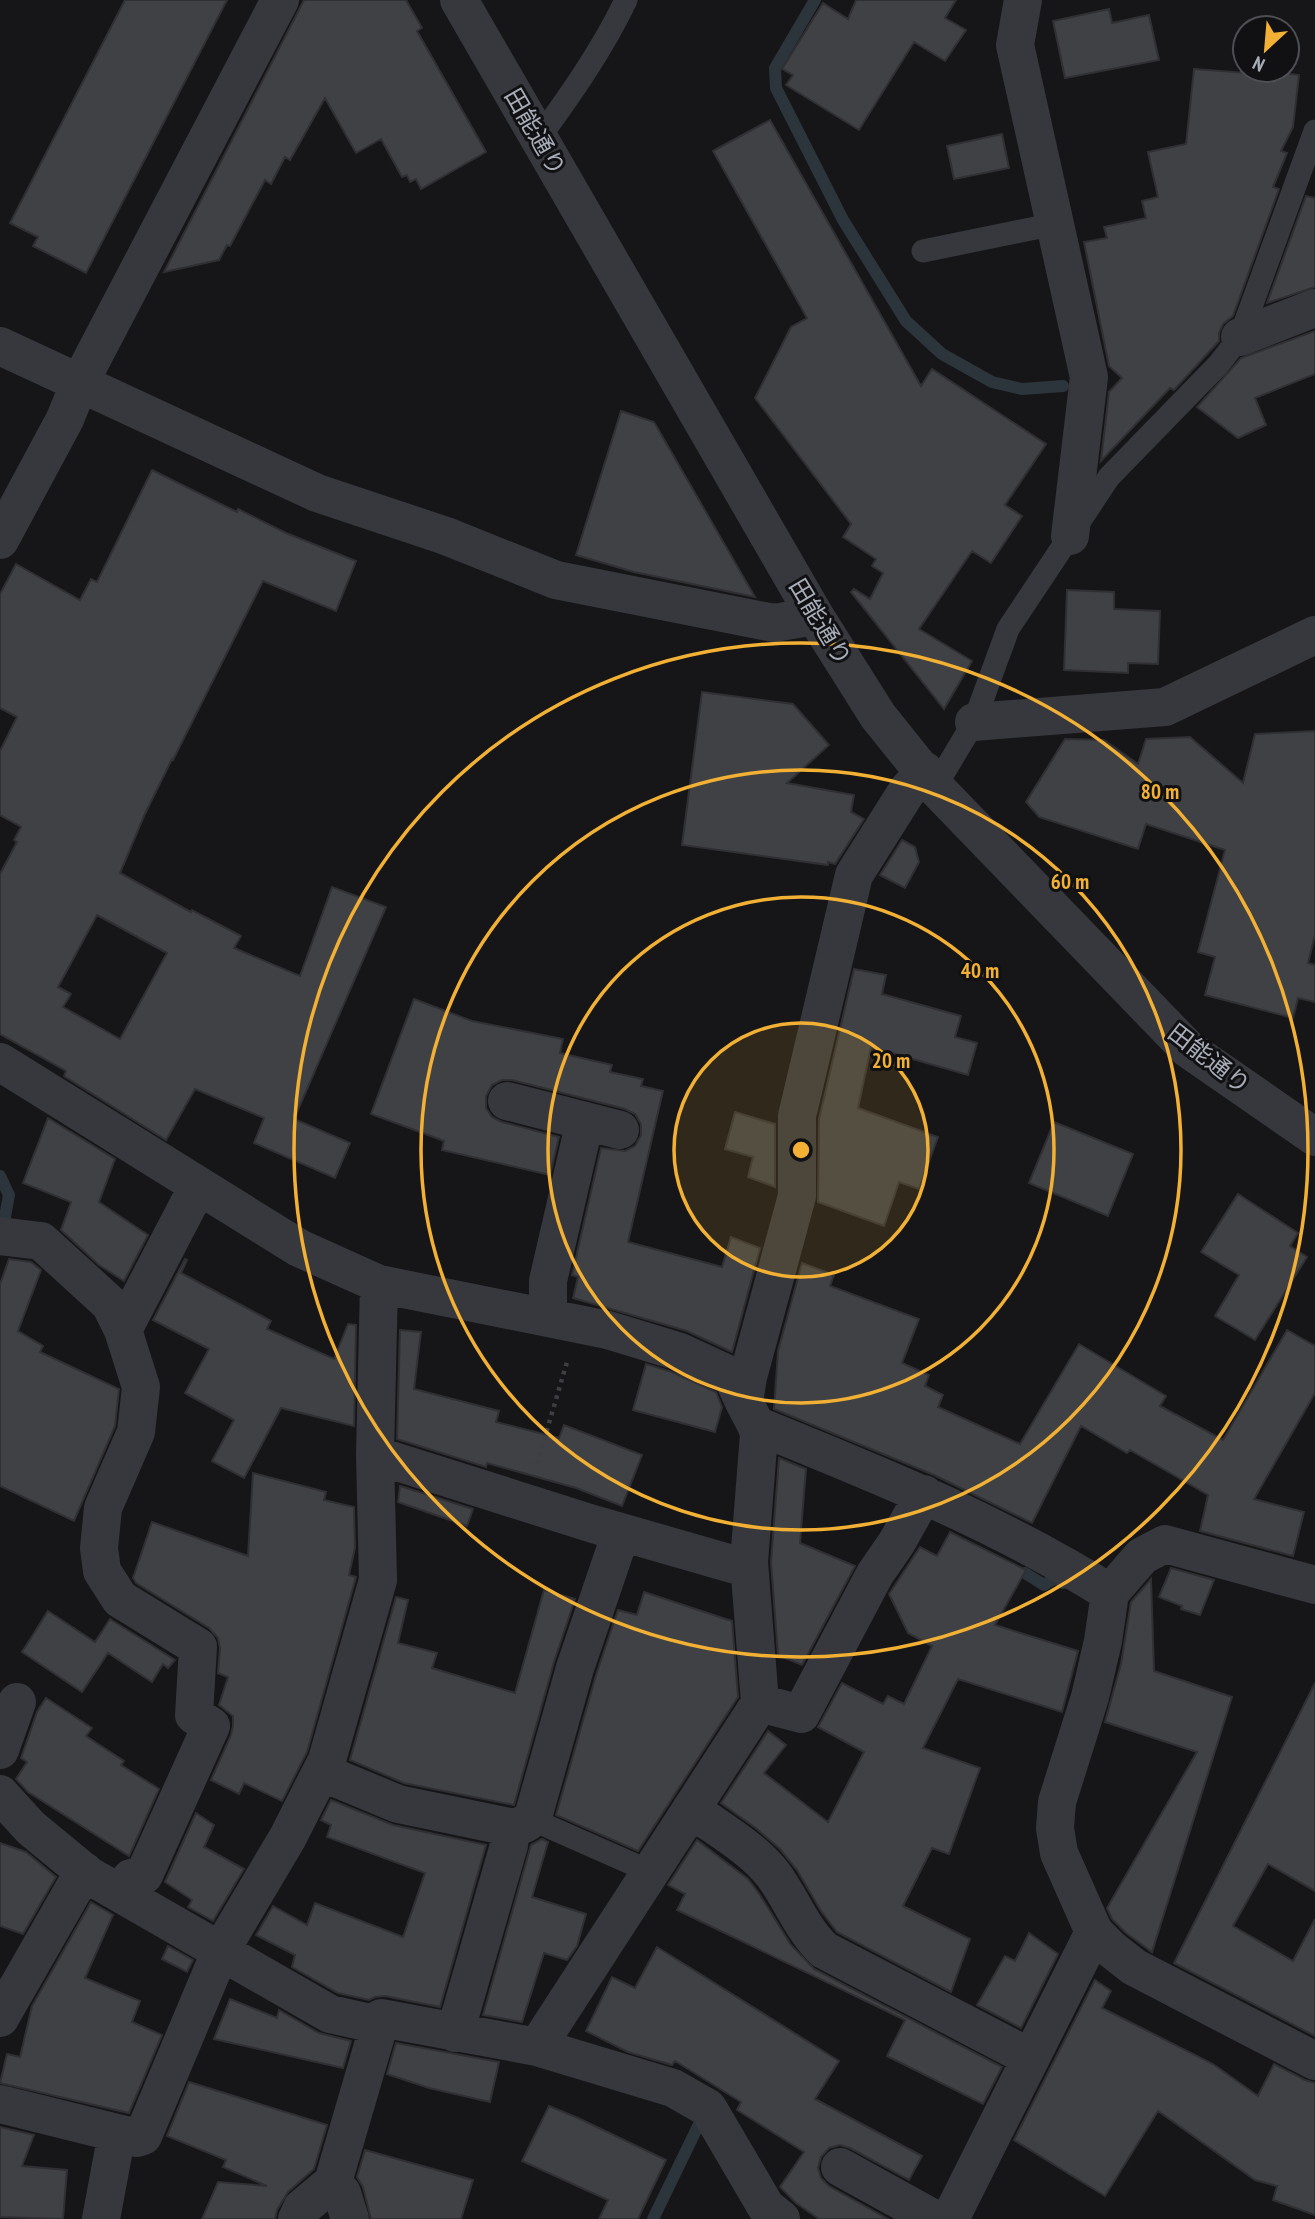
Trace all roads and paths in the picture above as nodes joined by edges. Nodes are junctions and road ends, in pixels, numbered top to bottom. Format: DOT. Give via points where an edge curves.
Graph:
graph roads {
  1 [pos="280,0"];
  2 [pos="459,0"];
  3 [pos="626,0"];
  4 [pos="1023,0"];
  5 [pos="1315,131"];
  6 [pos="539,138"];
  7 [pos="1055,224"];
  8 [pos="923,251"];
  9 [pos="1315,308"];
  10 [pos="1240,337"];
  11 [pos="0,346"];
  12 [pos="80,382"];
  13 [pos="1070,536"];
  14 [pos="0,540"];
  15 [pos="815,616"];
  16 [pos="1315,635"];
  17 [pos="974,722"];
  18 [pos="930,779"];
  19 [pos="0,1062"];
  20 [pos="507,1101"];
  21 [pos="1315,1137"];
  22 [pos="198,1186"];
  23 [pos="0,1236"];
  24 [pos="379,1284"];
  25 [pos="564,1321"];
  26 [pos="123,1330"];
  27 [pos="750,1413"];
  28 [pos="375,1455"];
  29 [pos="924,1494"];
  30 [pos="526,1503"];
  31 [pos="621,1533"];
  32 [pos="749,1565"];
  33 [pos="1315,1585"];
  34 [pos="1110,1593"];
  35 [pos="17,1702"];
  36 [pos="760,1703"];
  37 [pos="0,1750"];
  38 [pos="321,1772"];
  39 [pos="0,1794"];
  40 [pos="691,1809"];
  41 [pos="522,1824"];
  42 [pos="84,1871"];
  43 [pos="651,1872"];
  44 [pos="120,1893"];
  45 [pos="1094,1932"];
  46 [pos="221,1951"];
  47 [pos="0,2018"];
  48 [pos="379,2025"];
  49 [pos="455,2033"];
  50 [pos="537,2048"];
  51 [pos="1031,2058"];
  52 [pos="1315,2061"];
  53 [pos="0,2104"];
  54 [pos="117,2133"];
  55 [pos="840,2167"];
  56 [pos="333,2182"];
  57 [pos="101,2219"];
  58 [pos="297,2219"];
  59 [pos="350,2219"];
  60 [pos="781,2219"];
  61 [pos="934,2219"];
  62 [pos="950,2219"];
  1 -- 12 [label="street"];
  2 -- 6 [label="street, 田能通り"];
  3 -- 6 [label="lane" via="609,35"];
  4 -- 7 [label="street" via="1015,45"];
  5 -- 10 [label="lane"];
  6 -- 15 [label="street, 田能通り"];
  7 -- 8 [label="lane"];
  7 -- 13 [label="street" via="1089,377"];
  9 -- 10 [label="street"];
  10 -- 13 [label="lane" via="1109,477"];
  11 -- 12 [label="street"];
  12 -- 14 [label="street"];
  12 -- 15 [label="street" via="317,493 446,536 556,580 774,623"];
  13 -- 17 [label="lane" via="1008,629"];
  15 -- 18 [label="street, 田能通り" via="878,716"];
  16 -- 17 [label="street" via="1166,707"];
  17 -- 18 [label="lane"];
  18 -- 21 [label="street, 田能通り" via="1188,1049"];
  18 -- 27 [label="street" via="907,791 853,875 797,1116 797,1196 748,1377"];
  19 -- 22 [label="street"];
  20 -- 25 [label="street" via="603,1125 548,1281"];
  22 -- 24 [label="street" via="299,1248"];
  22 -- 26 [label="street"];
  23 -- 26 [label="street" via="41,1241 110,1304"];
  24 -- 25 [label="street"];
  24 -- 28 [label="street"];
  25 -- 27 [label="street" via="680,1352 732,1376"];
  25 -- 30 [label="path"];
  26 -- 44 [label="street" via="141,1387 136,1432 103,1508 102,1571 120,1599 198,1647 194,1715 211,1726 144,1875 131,1878"];
  27 -- 29 [label="street"];
  27 -- 32 [label="street" via="759,1434"];
  28 -- 30 [label="street"];
  28 -- 38 [label="street" via="378,1580"];
  29 -- 34 [label="street"];
  29 -- 36 [label="street" via="875,1574 801,1714"];
  30 -- 31 [label="street"];
  31 -- 32 [label="street"];
  31 -- 41 [label="street"];
  32 -- 36 [label="street"];
  33 -- 34 [label="street" via="1165,1544 1142,1556"];
  34 -- 45 [label="street" via="1101,1653 1057,1802 1055,1828 1059,1853"];
  35 -- 37 [label="street"];
  36 -- 40 [label="street"];
  38 -- 41 [label="street" via="398,1804"];
  38 -- 46 [label="street"];
  39 -- 42 [label="street" via="31,1828"];
  40 -- 43 [label="street"];
  40 -- 51 [label="street" via="760,1860 824,1950"];
  41 -- 43 [label="lane"];
  41 -- 49 [label="street" via="510,1833"];
  42 -- 44 [label="street"];
  42 -- 47 [label="street"];
  43 -- 50 [label="street"];
  44 -- 46 [label="street"];
  45 -- 51 [label="street"];
  45 -- 52 [label="street" via="1134,1967"];
  46 -- 48 [label="street" via="330,2014"];
  46 -- 54 [label="street" via="142,2136"];
  48 -- 49 [label="street" via="382,2018"];
  48 -- 56 [label="street"];
  49 -- 50 [label="street"];
  50 -- 60 [label="street" via="673,2088 708,2108 766,2207"];
  51 -- 62 [label="street"];
  53 -- 54 [label="street"];
  54 -- 57 [label="street"];
  55 -- 61 [label="street"];
  56 -- 58 [label="street" via="302,2208"];
  56 -- 59 [label="street" via="342,2193"];
}
